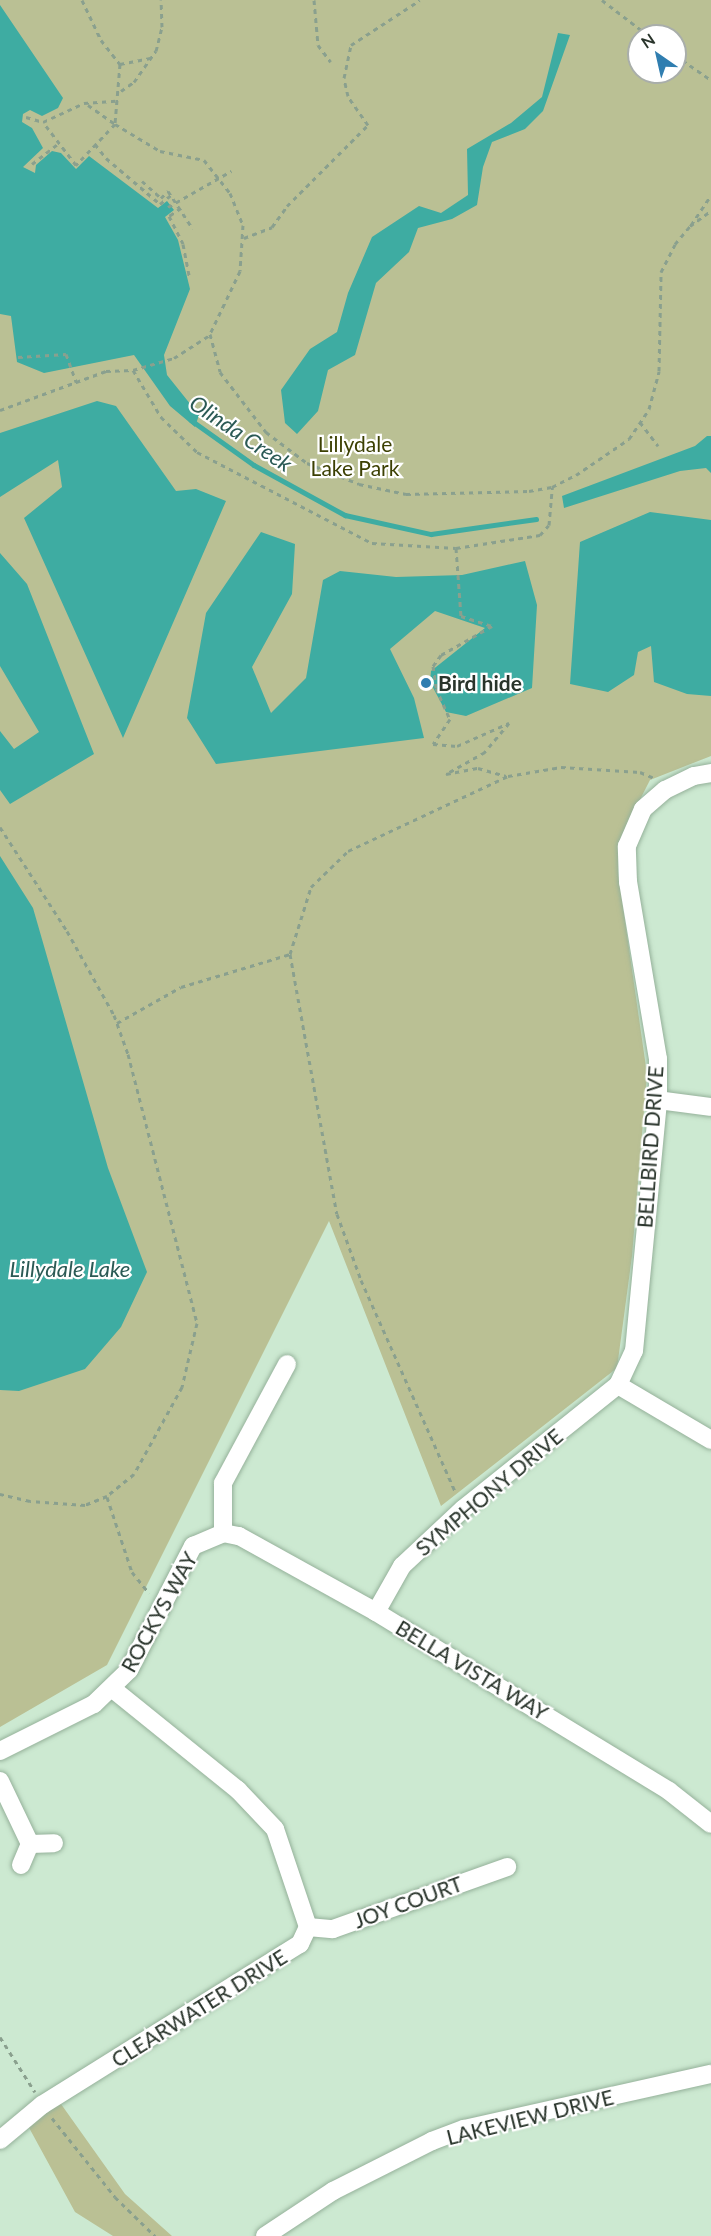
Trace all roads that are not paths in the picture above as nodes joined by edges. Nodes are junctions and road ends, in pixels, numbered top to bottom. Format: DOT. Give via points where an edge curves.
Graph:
graph roads {
  1 [pos="711,772"];
  2 [pos="658,1100"];
  3 [pos="711,1107"];
  4 [pos="286,1364"];
  5 [pos="618,1385"];
  6 [pos="711,1440"];
  7 [pos="223,1533"];
  8 [pos="376,1612"];
  9 [pos="113,1689"];
  10 [pos="0,1751"];
  11 [pos="0,1781"];
  12 [pos="711,1824"];
  13 [pos="30,1844"];
  14 [pos="54,1844"];
  15 [pos="21,1865"];
  16 [pos="507,1867"];
  17 [pos="308,1927"];
  18 [pos="711,2074"];
  19 [pos="0,2140"];
  20 [pos="265,2236"];
  1 -- 2 [label="street, BELLBIRD DRIVE" via="665,790 643,809 627,846 628,882 658,1059"];
  2 -- 3 [label="street"];
  2 -- 5 [label="street, BELLBIRD DRIVE" via="634,1351"];
  4 -- 7 [label="street" via="223,1483"];
  5 -- 6 [label="street"];
  5 -- 8 [label="street, SYMPHONY DRIVE" via="463,1509 402,1566"];
  7 -- 8 [label="street, BELLA VISTA WAY" via="239,1536"];
  7 -- 9 [label="street, ROCKYS WAY" via="193,1546 129,1670"];
  8 -- 12 [label="street, BELLA VISTA WAY" via="669,1791"];
  9 -- 10 [label="street, ROCKYS WAY" via="94,1704"];
  9 -- 17 [label="street" via="238,1790 275,1829"];
  11 -- 13 [label="street"];
  13 -- 14 [label="street"];
  13 -- 15 [label="street"];
  16 -- 17 [label="street, JOY COURT" via="333,1929"];
  17 -- 19 [label="street, CLEARWATER DRIVE" via="300,1944 274,1962 42,2105"];
  18 -- 20 [label="street, LAKEVIEW DRIVE" via="443,2137 333,2191"];
}
